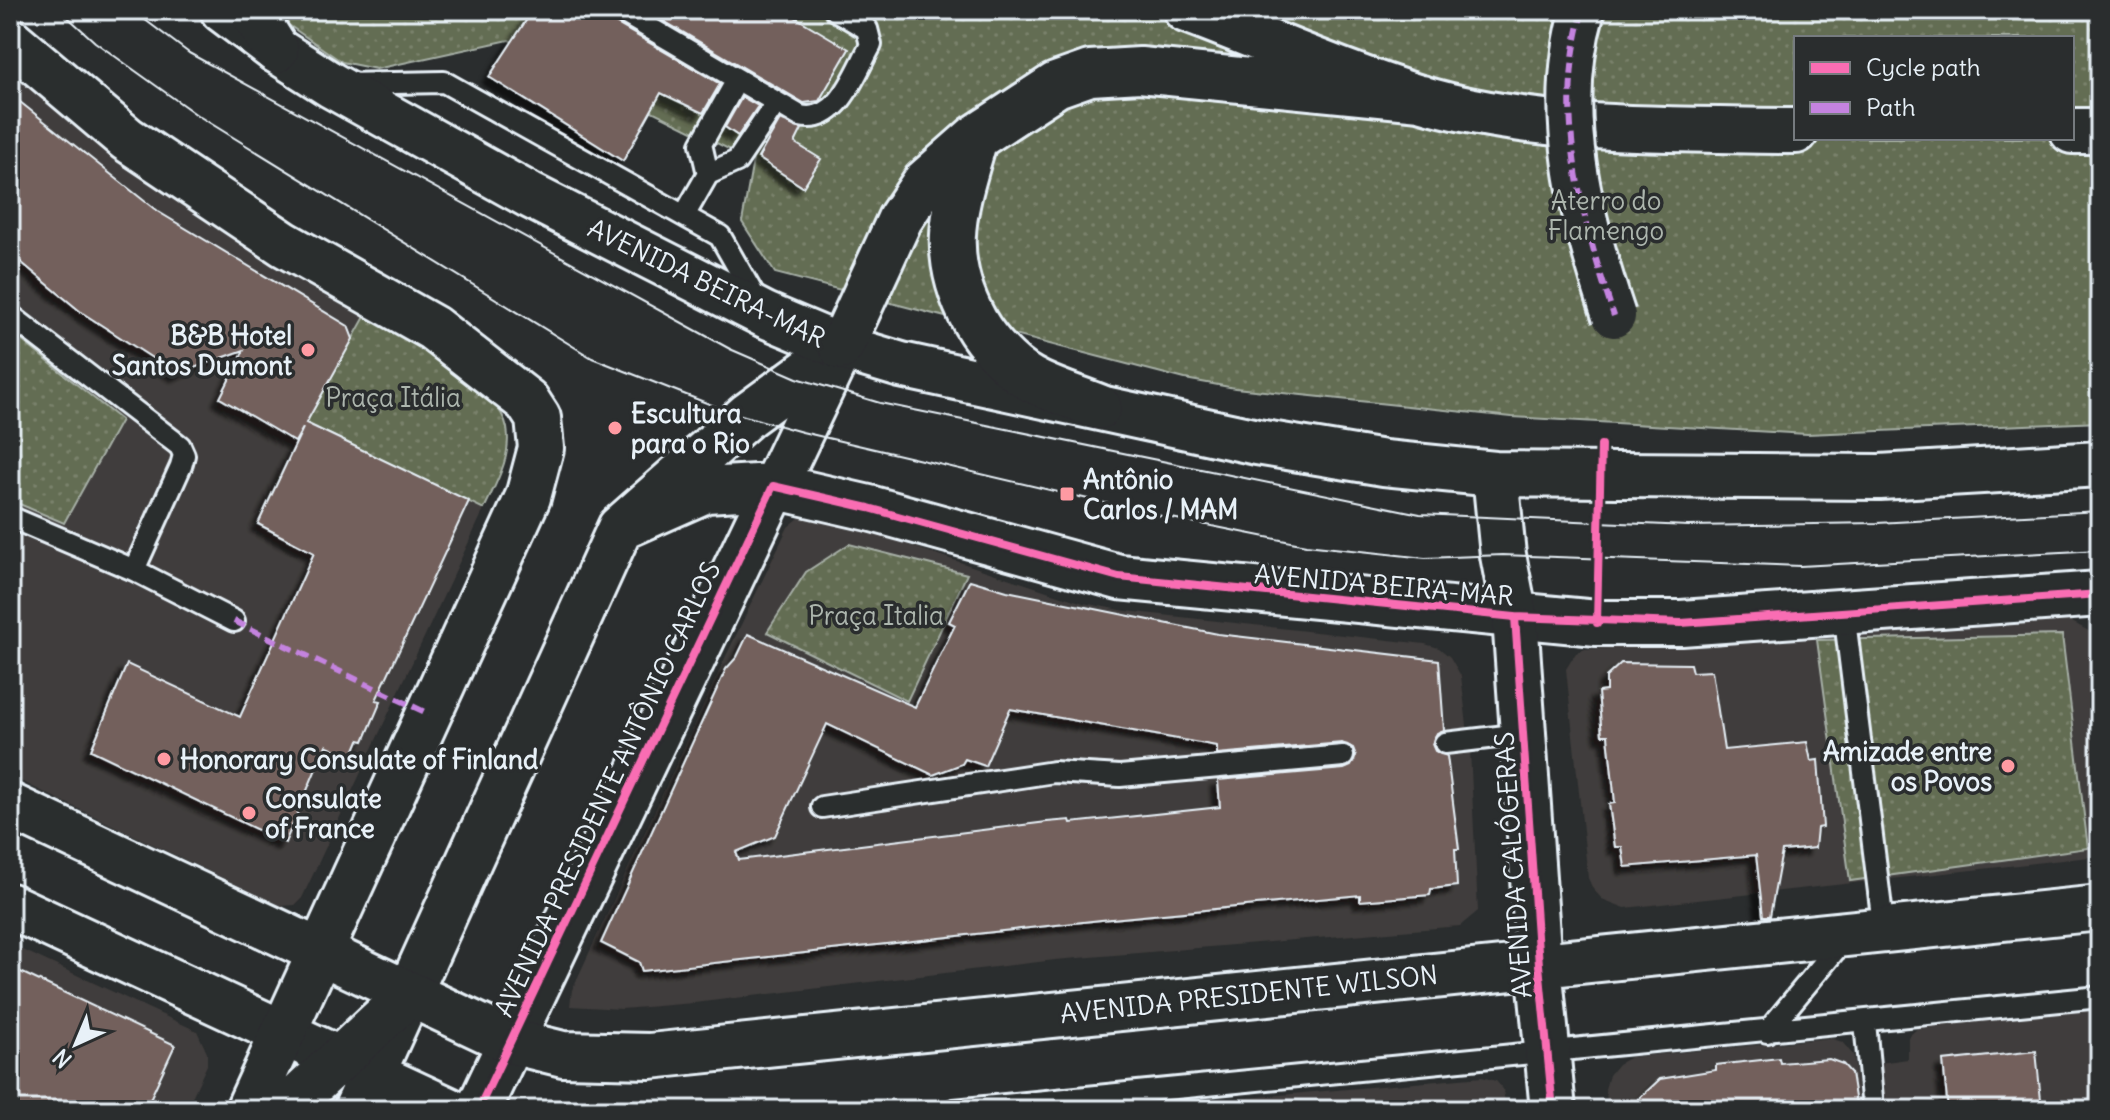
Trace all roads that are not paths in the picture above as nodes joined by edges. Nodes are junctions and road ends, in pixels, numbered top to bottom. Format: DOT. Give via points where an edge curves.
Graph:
graph roads {
  1 [pos="223,10"];
  2 [pos="251,10"];
  3 [pos="619,10"];
  4 [pos="835,10"];
  5 [pos="1186,10"];
  6 [pos="1583,10"];
  7 [pos="10,40"];
  8 [pos="276,50"];
  9 [pos="737,80"];
  10 [pos="331,85"];
  11 [pos="1421,98"];
  12 [pos="776,103"];
  13 [pos="1794,131"];
  14 [pos="2074,131"];
  15 [pos="2100,131"];
  16 [pos="975,138"];
  17 [pos="708,174"];
  18 [pos="685,214"];
  19 [pos="10,315"];
  20 [pos="765,315"];
  21 [pos="1614,316"];
  22 [pos="841,347"];
  23 [pos="1099,407"];
  24 [pos="2100,464"];
  25 [pos="1495,474"];
  26 [pos="773,486"];
  27 [pos="10,517"];
  28 [pos="620,528"];
  29 [pos="134,570"];
  30 [pos="2100,594"];
  31 [pos="1844,612"];
  32 [pos="1515,617"];
  33 [pos="234,621"];
  34 [pos="1523,734"];
  35 [pos="1445,743"];
  36 [pos="1343,756"];
  37 [pos="10,806"];
  38 [pos="822,807"];
  39 [pos="10,906"];
  40 [pos="2100,908"];
  41 [pos="1865,934"];
  42 [pos="320,952"];
  43 [pos="1539,965"];
  44 [pos="409,994"];
  45 [pos="2100,997"];
  46 [pos="1865,1022"];
  47 [pos="1767,1032"];
  48 [pos="283,1033"];
  49 [pos="510,1041"];
  50 [pos="1548,1050"];
  51 [pos="356,1081"];
  52 [pos="248,1110"];
  53 [pos="285,1110"];
  54 [pos="449,1110"];
  55 [pos="478,1110"];
  56 [pos="954,1110"];
  57 [pos="1553,1110"];
  58 [pos="1873,1110"];
  1 -- 8 [label="main road, AVENIDA BEIRA-MAR"];
  2 -- 8 [label="main road"];
  3 -- 9 [label="lane"];
  4 -- 12 [label="lane" via="867,29 871,45 837,104 825,116 811,119"];
  5 -- 11 [label="main road"];
  6 -- 21 [label="street, bridge" via="1569,96 1574,158 1591,248"];
  7 -- 42 [label="main road" via="127,139 284,244 433,328 527,401 538,418 541,448 528,497"];
  8 -- 10 [label="main road, AVENIDA BEIRA-MAR"];
  9 -- 12 [label="lane"];
  9 -- 17 [label="lane" via="701,144"];
  10 -- 18 [label="lane" via="444,82"];
  10 -- 20 [label="main road, AVENIDA BEIRA-MAR" via="516,188"];
  11 -- 13 [label="main road" via="1588,127"];
  11 -- 16 [label="main road, AVENIDA PRESIDENTE ANTÔNIO CARLOS" via="1187,73 1090,73 1056,85"];
  12 -- 17 [label="lane" via="737,161"];
  14 -- 15 [label="main road"];
  16 -- 22 [label="main road, AVENIDA PRESIDENTE ANTÔNIO CARLOS" via="925,182 900,219"];
  16 -- 23 [label="main road" via="953,214 952,265 959,290 986,340 1029,378"];
  17 -- 18 [label="lane"];
  18 -- 20 [label="lane" via="720,236"];
  19 -- 29 [label="lane" via="180,446 181,466"];
  20 -- 22 [label="main road, AVENIDA BEIRA-MAR"];
  22 -- 23 [label="main road, AVENIDA BEIRA-MAR"];
  22 -- 26 [label="main road, AVENIDA PRESIDENTE ANTÔNIO CARLOS"];
  22 -- 28 [label="main road" via="748,415"];
  23 -- 25 [label="main road, AVENIDA BEIRA-MAR" via="1257,442"];
  24 -- 25 [label="main road, AVENIDA BEIRA-MAR" via="1880,477"];
  25 -- 32 [label="main road, AVENIDA CALÓGERAS"];
  26 -- 28 [label="main road, AVENIDA BEIRA-MAR" via="706,490"];
  26 -- 32 [label="main road, AVENIDA BEIRA-MAR" via="1119,577"];
  26 -- 49 [label="main road, AVENIDA PRESIDENTE ANTÔNIO CARLOS"];
  27 -- 29 [label="lane"];
  28 -- 44 [label="main road"];
  29 -- 33 [label="lane"];
  30 -- 31 [label="main road, AVENIDA BEIRA-MAR"];
  31 -- 32 [label="main road, AVENIDA BEIRA-MAR" via="1681,623"];
  31 -- 41 [label="lane"];
  32 -- 34 [label="main road, AVENIDA CALÓGERAS"];
  34 -- 35 [label="lane"];
  34 -- 43 [label="main road, AVENIDA CALÓGERAS"];
  36 -- 38 [label="lane" via="1120,776 1054,772"];
  37 -- 42 [label="main road, AVENIDA PRESIDENTE WILSON"];
  39 -- 48 [label="main road"];
  40 -- 41 [label="main road, AVENIDA PRESIDENTE WILSON"];
  41 -- 43 [label="main road, AVENIDA PRESIDENTE WILSON"];
  41 -- 47 [label="lane"];
  42 -- 44 [label="main road, AVENIDA PRESIDENTE WILSON"];
  42 -- 48 [label="main road"];
  43 -- 49 [label="main road, AVENIDA PRESIDENTE WILSON" via="650,1056 563,1054"];
  43 -- 50 [label="main road, AVENIDA CALÓGERAS"];
  44 -- 49 [label="main road, AVENIDA PRESIDENTE WILSON"];
  44 -- 51 [label="main road"];
  45 -- 46 [label="lane"];
  46 -- 47 [label="lane"];
  46 -- 58 [label="lane"];
  47 -- 50 [label="lane"];
  48 -- 51 [label="main road"];
  48 -- 52 [label="main road"];
  49 -- 55 [label="main road, AVENIDA PRESIDENTE ANTÔNIO CARLOS"];
  50 -- 56 [label="lane"];
  50 -- 57 [label="main road, AVENIDA CALÓGERAS"];
  51 -- 53 [label="main road"];
  51 -- 54 [label="main road"];
}
